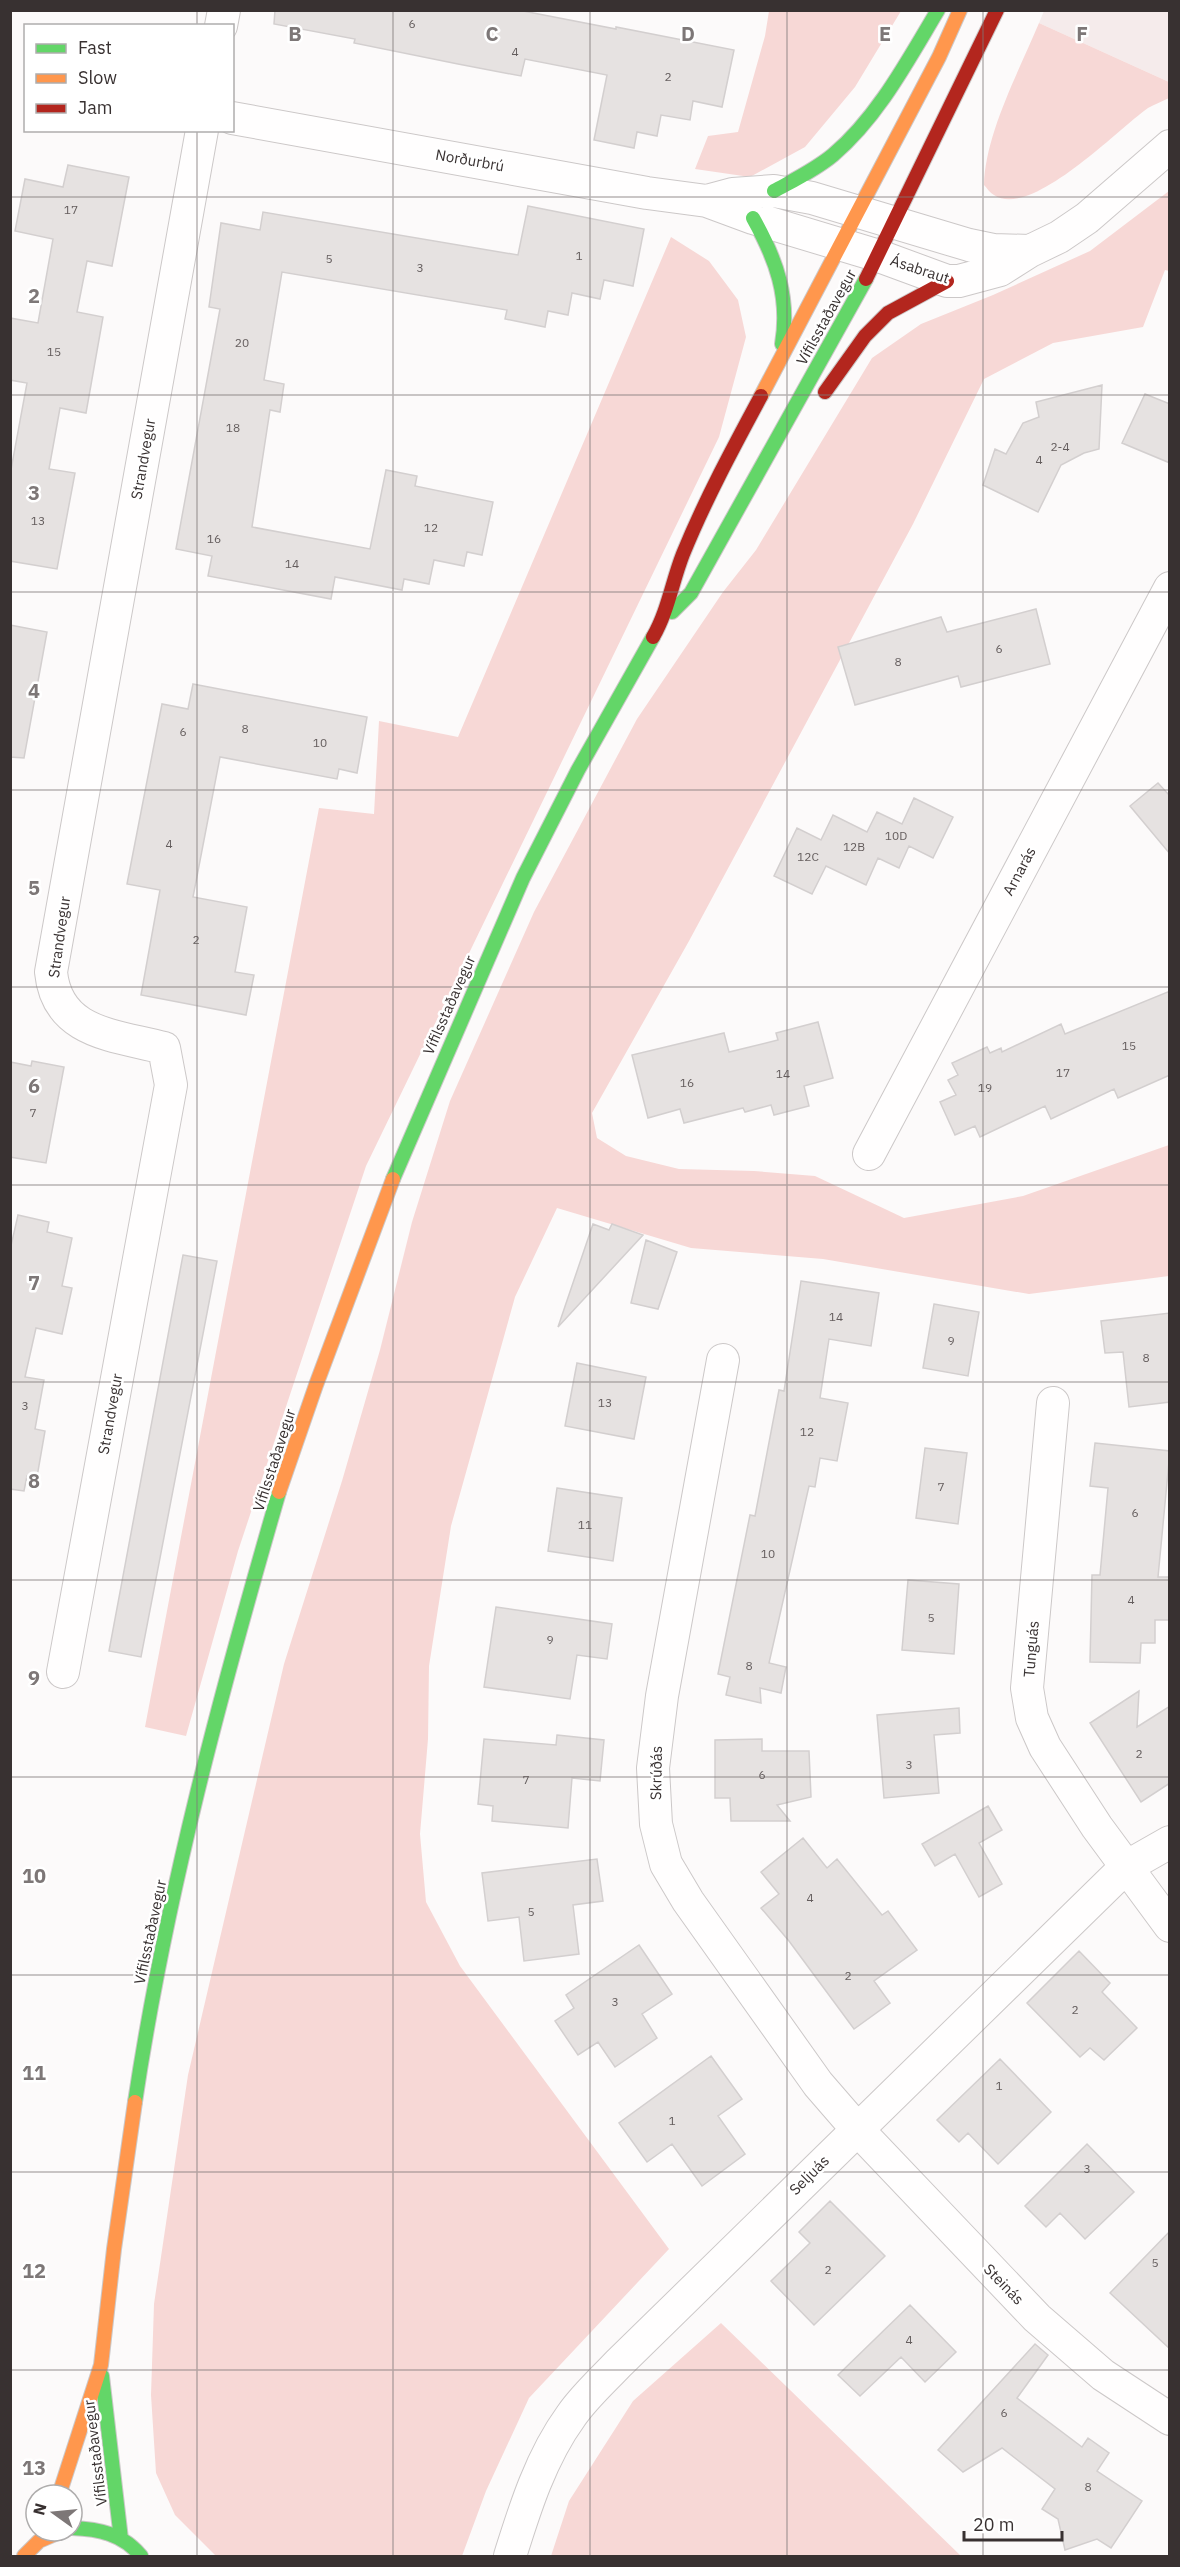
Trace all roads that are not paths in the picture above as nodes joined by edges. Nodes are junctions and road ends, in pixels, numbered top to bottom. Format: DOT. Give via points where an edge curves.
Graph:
graph roads {
  1 [pos="938,10"];
  2 [pos="960,10"];
  3 [pos="997,10"];
  4 [pos="234,118"];
  5 [pos="202,132"];
  6 [pos="1170,146"];
  7 [pos="774,191"];
  8 [pos="707,201"];
  9 [pos="858,212"];
  10 [pos="753,218"];
  11 [pos="896,223"];
  12 [pos="842,244"];
  13 [pos="1030,251"];
  14 [pos="879,256"];
  15 [pos="947,282"];
  16 [pos="777,368"];
  17 [pos="819,401"];
  18 [pos="800,426"];
  19 [pos="770,451"];
  20 [pos="1170,588"];
  21 [pos="660,625"];
  22 [pos="868,1154"];
  23 [pos="723,1360"];
  24 [pos="1053,1403"];
  25 [pos="63,1672"];
  26 [pos="1170,1842"];
  27 [pos="1126,1867"];
  28 [pos="1170,1926"];
  29 [pos="856,2128"];
  30 [pos="101,2365"];
  31 [pos="1170,2419"];
  32 [pos="63,2483"];
  33 [pos="84,2528"];
  34 [pos="121,2539"];
  35 [pos="35,2543"];
  36 [pos="24,2556"];
  37 [pos="141,2556"];
  38 [pos="510,2556"];
  1 -- 7 [label="street" via="870,116 816,168"];
  2 -- 9 [label="street, Vífilsstaðavegur"];
  3 -- 11 [label="street, Vífilsstaðavegur"];
  4 -- 8 [label="street, Norðurbrú"];
  5 -- 25 [label="street, Strandvegur" via="51,972 59,1003 74,1020 94,1030 164,1048 171,1085"];
  6 -- 13 [label="street, Ásabraut" via="1087,218"];
  7 -- 8 [label="street, Norðurbrú" via="733,194"];
  7 -- 9 [label="street, Norðurbrú"];
  8 -- 10 [label="street, Norðurbrú"];
  9 -- 11 [label="street, Ásabraut"];
  9 -- 12 [label="street, Vífilsstaðavegur"];
  10 -- 12 [label="street, Norðurbrú"];
  10 -- 16 [label="street" via="768,244 786,302"];
  11 -- 13 [label="street, Ásabraut" via="977,247"];
  11 -- 14 [label="street, Vífilsstaðavegur"];
  12 -- 14 [label="street, Ásabraut"];
  12 -- 16 [label="street, Vífilsstaðavegur"];
  13 -- 15 [label="street, Ásabraut" via="1000,270"];
  14 -- 15 [label="street, Ásabraut"];
  14 -- 19 [label="street, Vífilsstaðavegur"];
  15 -- 17 [label="street" via="888,313 865,336"];
  16 -- 21 [label="street, Vífilsstaðavegur" via="718,476 683,555"];
  18 -- 19 [label="street"];
  19 -- 21 [label="street, Vífilsstaðavegur" via="691,592"];
  20 -- 22 [label="street, Arnarás"];
  21 -- 30 [label="street, Vífilsstaðavegur" via="578,770 523,878 458,1024 363,1257 280,1490 243,1617 158,1969 114,2249"];
  23 -- 29 [label="street, Skrúðás" via="662,1696 653,1768 656,1824 666,1864 688,1901 818,2084"];
  24 -- 27 [label="street, Tunguás" via="1027,1688 1032,1718 1045,1747"];
  26 -- 27 [label="street, Seljuás"];
  27 -- 28 [label="street, Tunguás"];
  27 -- 29 [label="street, Seljuás"];
  29 -- 31 [label="street, Steinás" via="1037,2318 1103,2375"];
  29 -- 38 [label="street, Seljuás" via="618,2364 571,2416 530,2494"];
  30 -- 32 [label="street, Vífilsstaðavegur"];
  30 -- 34 [label="street, Vífilsstaðavegur"];
  33 -- 34 [label="street, Vífilsstaðavegur" via="105,2531"];
  34 -- 37 [label="street, Vífilsstaðavegur"];
  35 -- 36 [label="street"];
}
